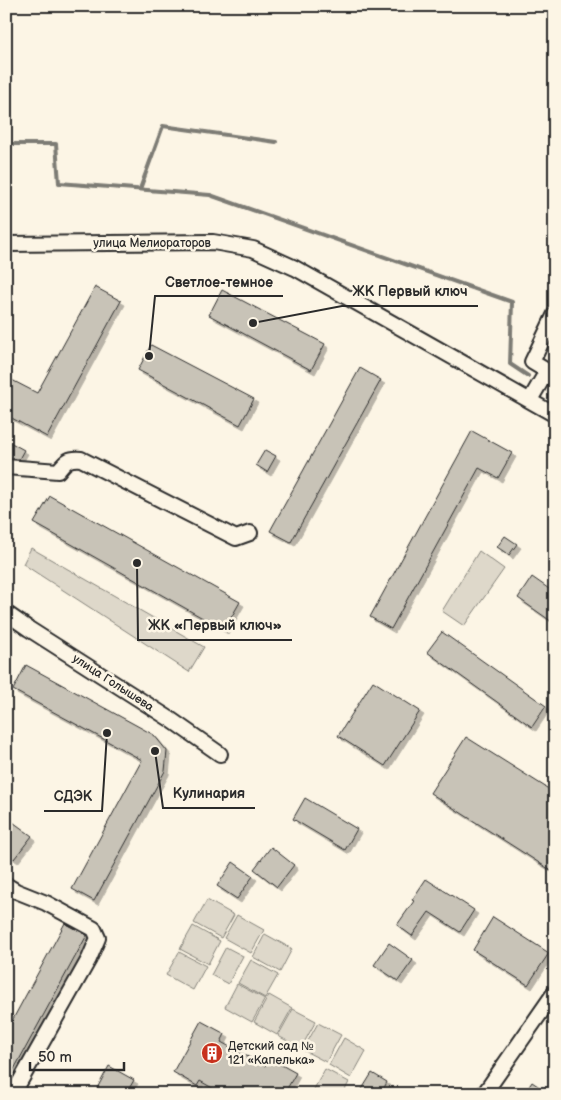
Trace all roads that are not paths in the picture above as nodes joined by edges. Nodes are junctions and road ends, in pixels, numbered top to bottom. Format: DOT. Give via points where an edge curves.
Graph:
graph roads {
  1 [pos="6,244"];
  2 [pos="555,314"];
  3 [pos="530,400"];
  4 [pos="555,415"];
  5 [pos="6,467"];
  6 [pos="250,533"];
  7 [pos="6,613"];
  8 [pos="220,754"];
  9 [pos="6,885"];
  10 [pos="555,992"];
  11 [pos="13,1094"];
  12 [pos="484,1094"];
  1 -- 3 [label="street, улица Мелиораторов" via="213,242 253,250 295,268"];
  2 -- 3 [label="street" via="532,362 547,371"];
  3 -- 4 [label="street, улица Мелиораторов"];
  5 -- 6 [label="street" via="58,471 72,458 81,459 236,538"];
  7 -- 8 [label="street, улица Голышева"];
  9 -- 11 [label="street" via="94,928 98,938"];
  10 -- 12 [label="street"];
}
